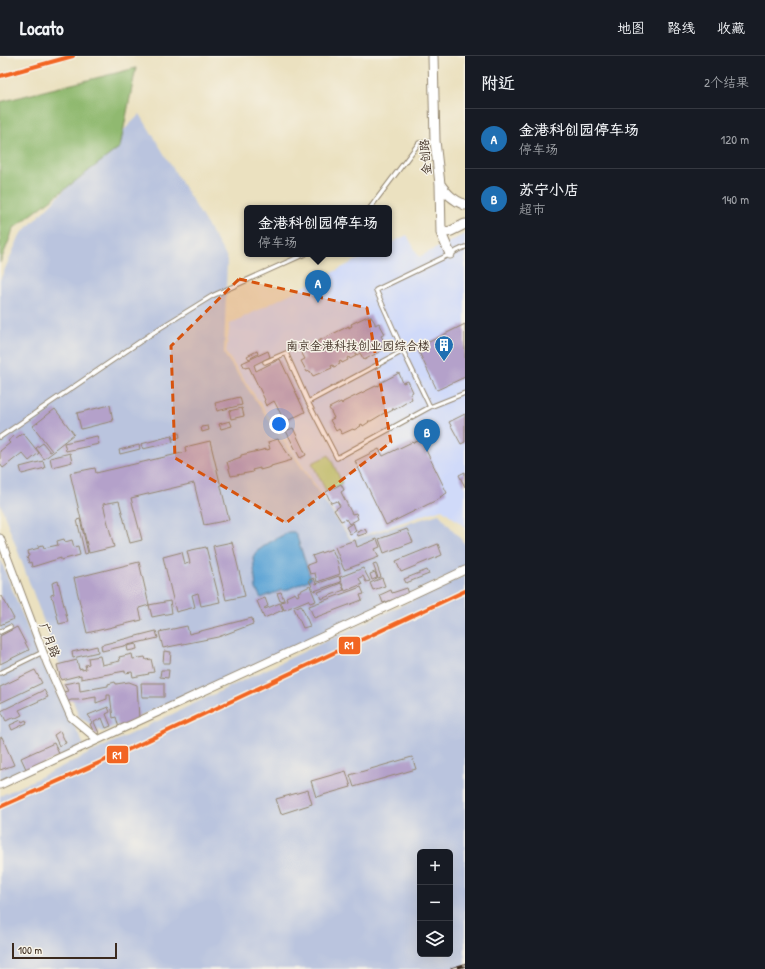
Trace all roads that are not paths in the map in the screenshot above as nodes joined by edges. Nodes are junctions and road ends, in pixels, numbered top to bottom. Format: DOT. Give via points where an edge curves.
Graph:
graph roads {
  1 [pos="433,56"];
  2 [pos="435,141"];
  3 [pos="440,184"];
  4 [pos="372,205"];
  5 [pos="465,205"];
  6 [pos="465,224"];
  7 [pos="441,233"];
  8 [pos="465,247"];
  9 [pos="450,254"];
  10 [pos="298,257"];
  11 [pos="403,351"];
  12 [pos="265,362"];
  13 [pos="465,393"];
  14 [pos="308,402"];
  15 [pos="430,408"];
  16 [pos="0,437"];
  17 [pos="0,538"];
  18 [pos="465,570"];
  19 [pos="10,627"];
  20 [pos="0,632"];
  21 [pos="43,652"];
  22 [pos="0,673"];
  23 [pos="97,739"];
  24 [pos="0,785"];
  1 -- 2 [label="street, 金创路"];
  2 -- 3 [label="street, 金创路"];
  2 -- 4 [label="lane" via="419,143"];
  3 -- 5 [label="street" via="448,196"];
  3 -- 7 [label="street, 金创路"];
  6 -- 7 [label="street"];
  7 -- 9 [label="street, 金创路"];
  8 -- 9 [label="lane"];
  9 -- 11 [label="lane" via="376,290"];
  10 -- 16 [label="lane" via="212,296 160,328"];
  11 -- 14 [label="lane"];
  11 -- 15 [label="lane"];
  12 -- 14 [label="lane" via="286,353"];
  13 -- 15 [label="lane"];
  14 -- 15 [label="lane" via="337,458"];
  17 -- 21 [label="street, 广月路"];
  18 -- 23 [label="street"];
  19 -- 20 [label="lane"];
  21 -- 22 [label="lane"];
  21 -- 23 [label="street, 广月路" via="71,717"];
  23 -- 24 [label="street"];
}
